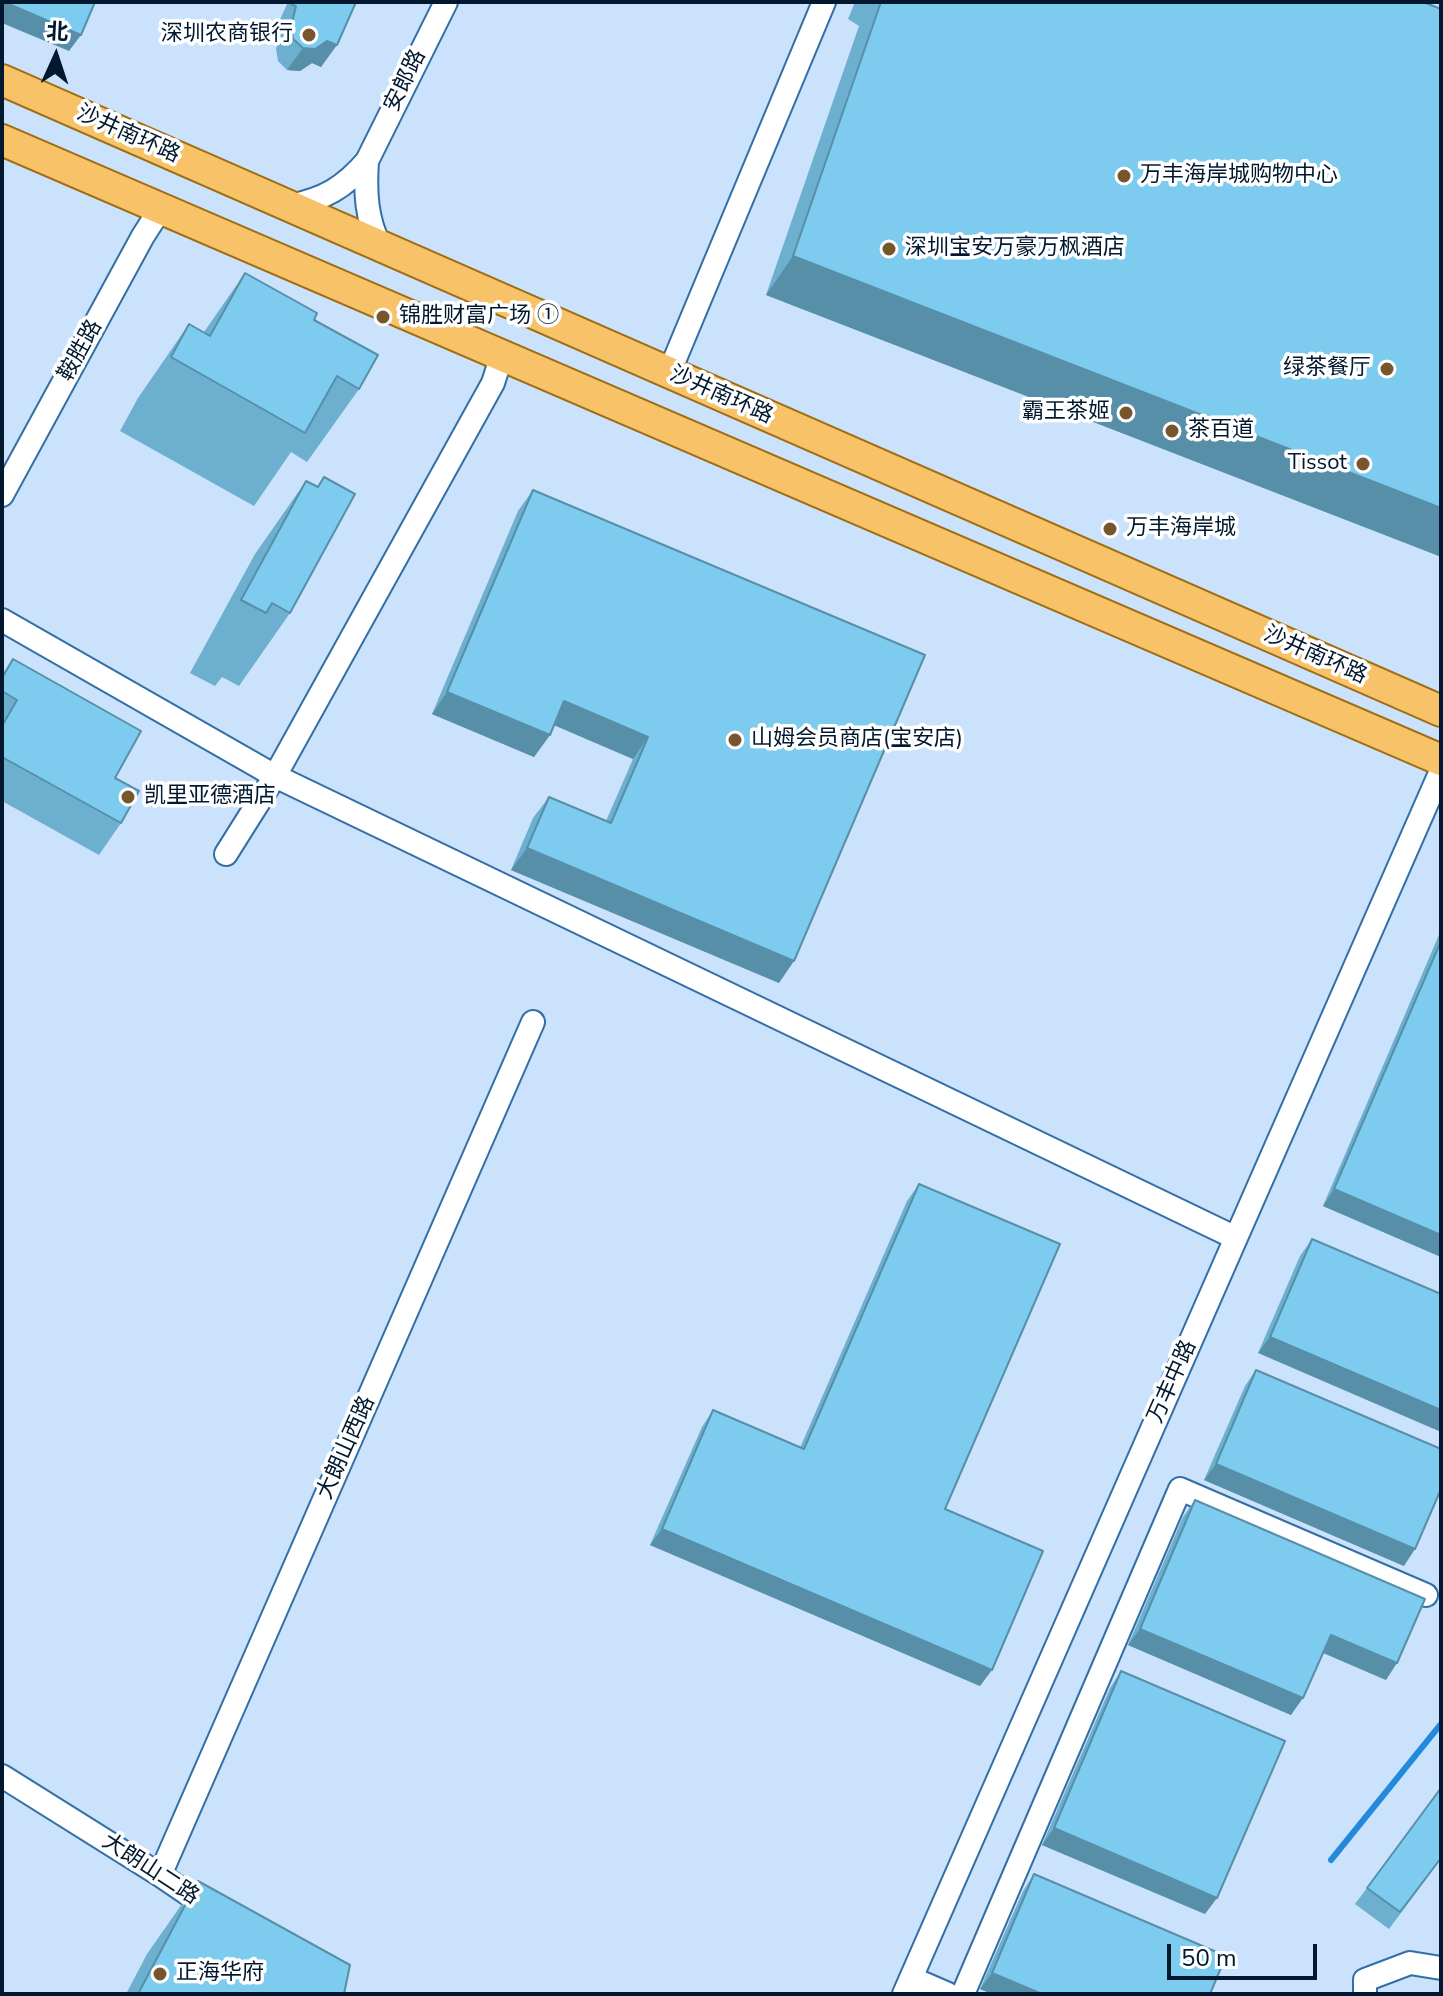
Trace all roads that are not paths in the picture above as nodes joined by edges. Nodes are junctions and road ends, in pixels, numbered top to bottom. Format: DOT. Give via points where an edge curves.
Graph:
graph roads {
  1 [pos="446,2"];
  2 [pos="824,2"];
  3 [pos="2,80"];
  4 [pos="2,140"];
  5 [pos="367,161"];
  6 [pos="290,206"];
  7 [pos="161,208"];
  8 [pos="380,246"];
  9 [pos="502,355"];
  10 [pos="669,373"];
  11 [pos="2,495"];
  12 [pos="2,620"];
  13 [pos="1441,711"];
  14 [pos="1441,760"];
  15 [pos="1441,771"];
  16 [pos="275,776"];
  17 [pos="226,854"];
  18 [pos="533,1022"];
  19 [pos="1236,1238"];
  20 [pos="1426,1595"];
  21 [pos="2,1776"];
  22 [pos="160,1875"];
  23 [pos="235,1926"];
  24 [pos="1441,1968"];
  25 [pos="908,1986"];
  26 [pos="948,1994"];
  27 [pos="963,1994"];
  28 [pos="1365,1994"];
  1 -- 5 [label="street, 安郎路"];
  2 -- 10 [label="street"];
  3 -- 6 [label="main road, 沙井南环路"];
  4 -- 7 [label="main road, 沙井南环路"];
  5 -- 6 [label="street, 安郎路" via="332,192"];
  5 -- 8 [label="street, 安郎路" via="369,217"];
  6 -- 8 [label="main road, 沙井南环路"];
  7 -- 9 [label="main road, 沙井南环路"];
  7 -- 11 [label="street, 鞍胜路"];
  8 -- 10 [label="main road, 沙井南环路"];
  9 -- 14 [label="main road, 沙井南环路"];
  9 -- 16 [label="street" via="493,383"];
  10 -- 13 [label="main road, 沙井南环路"];
  12 -- 16 [label="street"];
  15 -- 19 [label="street, 万丰中路"];
  16 -- 17 [label="street"];
  16 -- 19 [label="street"];
  18 -- 22 [label="street, 大朗山西路"];
  19 -- 25 [label="street, 万丰中路"];
  20 -- 27 [label="street" via="1180,1489"];
  21 -- 22 [label="street, 大朗山二路"];
  22 -- 23 [label="street, 大朗山二路"];
  24 -- 28 [label="street" via="1410,1963 1365,1980"];
  25 -- 26 [label="street"];
}
